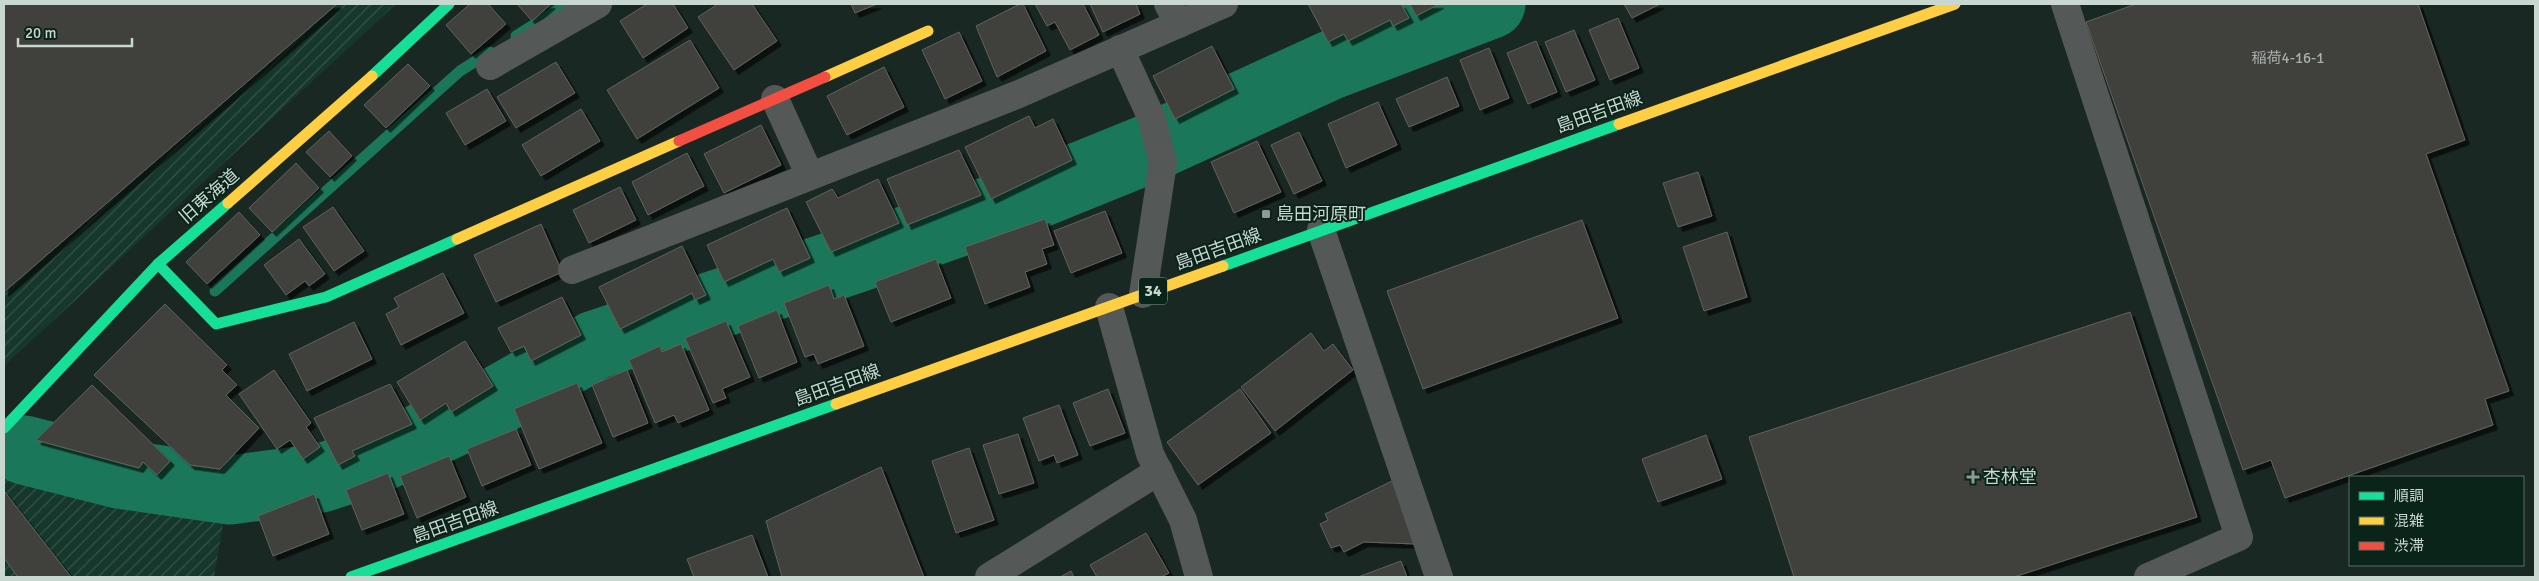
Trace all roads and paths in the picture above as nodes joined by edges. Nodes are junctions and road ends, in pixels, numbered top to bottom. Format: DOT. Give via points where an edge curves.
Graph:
graph roads {
  1 [pos="449,4"];
  2 [pos="598,4"];
  3 [pos="1224,4"];
  4 [pos="1955,4"];
  5 [pos="2064,4"];
  6 [pos="1173,14"];
  7 [pos="928,31"];
  8 [pos="1120,49"];
  9 [pos="490,66"];
  10 [pos="775,99"];
  11 [pos="810,176"];
  12 [pos="1321,230"];
  13 [pos="158,264"];
  14 [pos="572,270"];
  15 [pos="1143,294"];
  16 [pos="1109,307"];
  17 [pos="4,428"];
  18 [pos="1159,471"];
  19 [pos="351,577"];
  20 [pos="989,577"];
  21 [pos="1199,577"];
  22 [pos="1439,577"];
  23 [pos="2148,577"];
  1 -- 13 [label="main road, 旧東海道"];
  2 -- 9 [label="street"];
  3 -- 6 [label="street"];
  4 -- 12 [label="main road, 島田吉田線 / 34"];
  5 -- 23 [label="street" via="2239,537"];
  6 -- 8 [label="street"];
  7 -- 10 [label="main road"];
  8 -- 11 [label="street" via="1019,94"];
  8 -- 15 [label="street" via="1152,119 1163,163"];
  10 -- 11 [label="street"];
  10 -- 13 [label="main road" via="326,298 216,324"];
  11 -- 14 [label="street"];
  12 -- 15 [label="main road, 島田吉田線 / 34"];
  12 -- 22 [label="street"];
  13 -- 17 [label="main road, 旧東海道"];
  15 -- 16 [label="main road, 島田吉田線 / 34"];
  16 -- 18 [label="street" via="1150,454"];
  16 -- 19 [label="main road, 島田吉田線 / 34"];
  18 -- 20 [label="street"];
  18 -- 21 [label="street" via="1184,520"];
}
